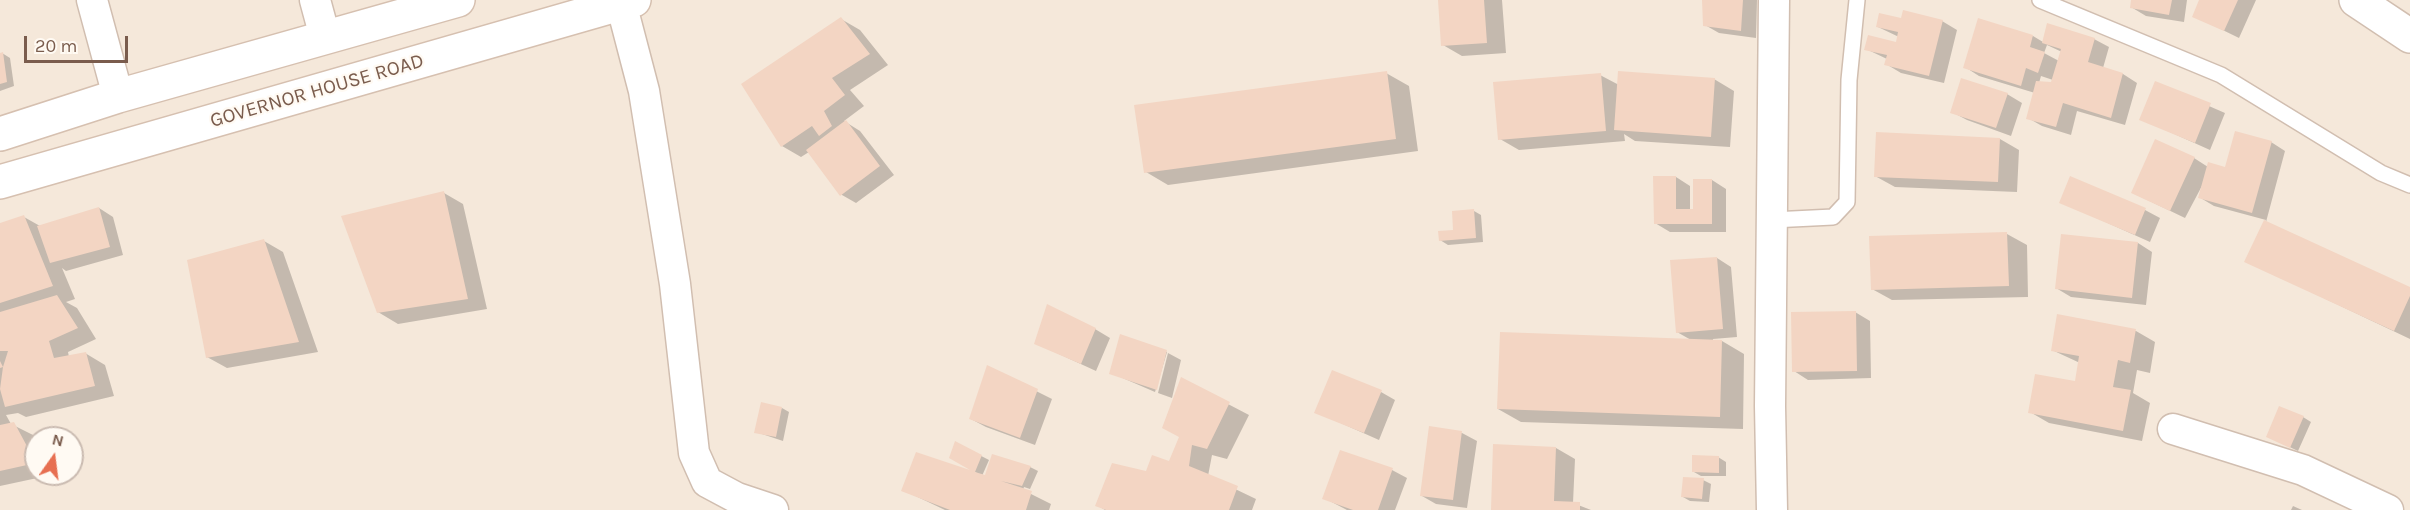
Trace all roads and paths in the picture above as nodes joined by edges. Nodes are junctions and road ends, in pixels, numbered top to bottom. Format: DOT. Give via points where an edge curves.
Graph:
graph roads {
  1 [pos="92,0"];
  2 [pos="315,0"];
  3 [pos="458,0"];
  4 [pos="1774,0"];
  5 [pos="1857,0"];
  6 [pos="2040,0"];
  7 [pos="2356,0"];
  8 [pos="627,1"];
  9 [pos="2410,36"];
  10 [pos="326,38"];
  11 [pos="118,96"];
  12 [pos="0,134"];
  13 [pos="0,182"];
  14 [pos="2410,185"];
  15 [pos="1772,220"];
  16 [pos="2173,429"];
  17 [pos="773,510"];
  18 [pos="1772,510"];
  19 [pos="2388,510"];
  1 -- 11 [label="street"];
  2 -- 10 [label="street"];
  3 -- 10 [label="main road"];
  4 -- 15 [label="street"];
  5 -- 15 [label="lane" via="1849,80 1846,202 1833,217"];
  6 -- 14 [label="lane" via="2221,75 2381,173"];
  7 -- 9 [label="main road"];
  8 -- 13 [label="main road, GOVERNOR HOUSE ROAD"];
  8 -- 17 [label="street" via="674,273 694,453 707,482 737,498"];
  10 -- 11 [label="main road"];
  11 -- 12 [label="main road"];
  15 -- 18 [label="street"];
  16 -- 19 [label="street" via="2303,470"];
}
